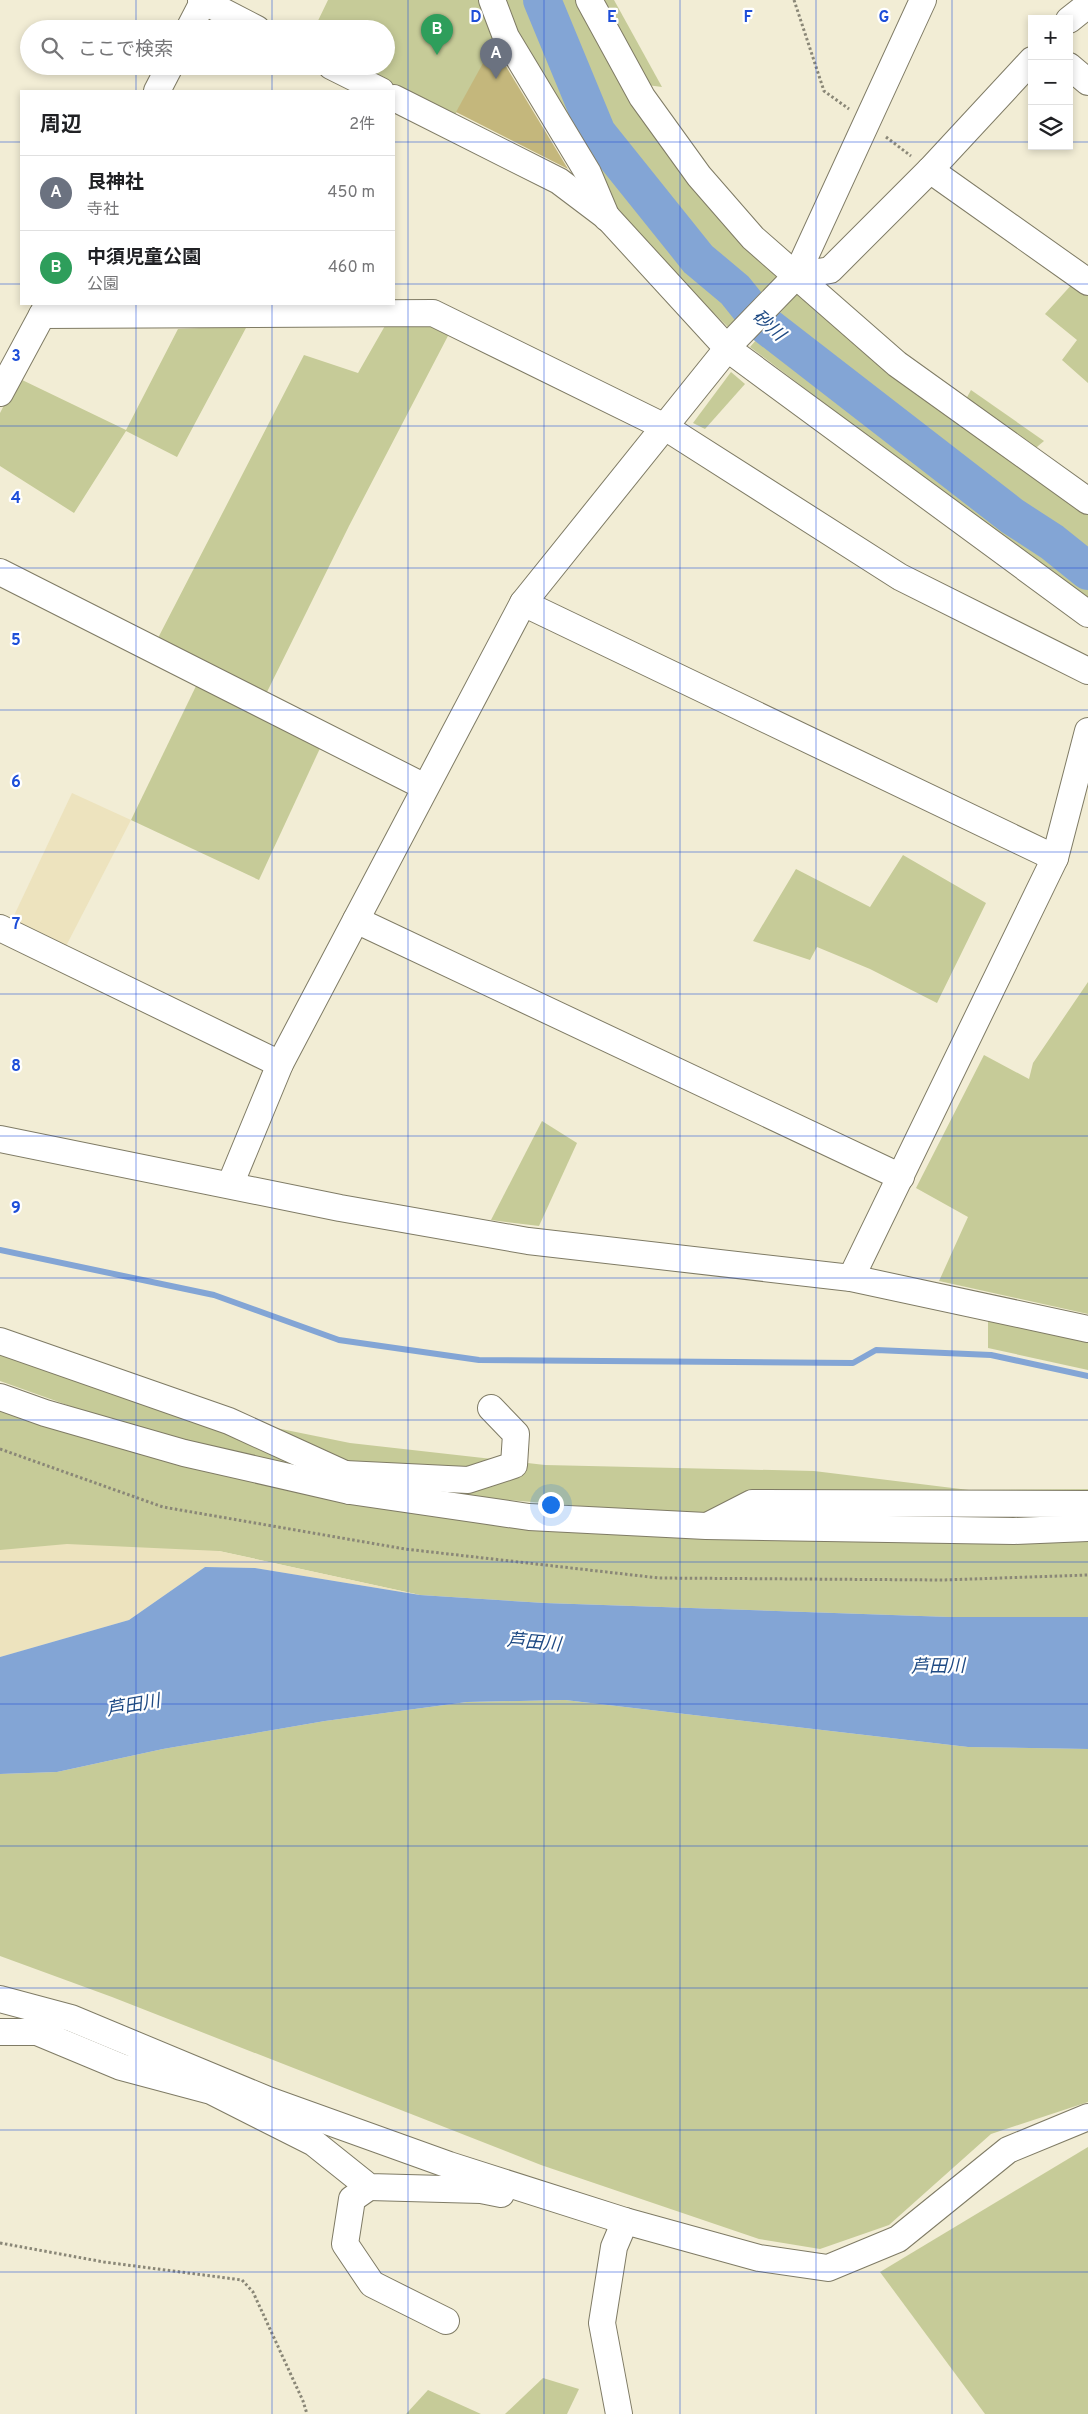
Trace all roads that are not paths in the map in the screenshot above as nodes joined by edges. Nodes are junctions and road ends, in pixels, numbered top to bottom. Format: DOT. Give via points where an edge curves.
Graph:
graph roads {
  1 [pos="203,0"];
  2 [pos="492,0"];
  3 [pos="589,0"];
  4 [pos="923,0"];
  5 [pos="1088,5"];
  6 [pos="1073,17"];
  7 [pos="193,20"];
  8 [pos="240,20"];
  9 [pos="1028,64"];
  10 [pos="1073,69"];
  11 [pos="165,75"];
  12 [pos="349,75"];
  13 [pos="1088,82"];
  14 [pos="158,90"];
  15 [pos="379,90"];
  16 [pos="395,99"];
  17 [pos="930,170"];
  18 [pos="608,218"];
  19 [pos="796,276"];
  20 [pos="1086,278"];
  21 [pos="45,309"];
  22 [pos="732,344"];
  23 [pos="0,393"];
  24 [pos="665,427"];
  25 [pos="1084,491"];
  26 [pos="0,572"];
  27 [pos="523,604"];
  28 [pos="1088,614"];
  29 [pos="1088,671"];
  30 [pos="1088,731"];
  31 [pos="425,787"];
  32 [pos="1055,858"];
  33 [pos="356,920"];
  34 [pos="0,928"];
  35 [pos="280,1064"];
  36 [pos="0,1140"];
  37 [pos="901,1177"];
  38 [pos="230,1186"];
  39 [pos="851,1278"];
  40 [pos="1088,1329"];
  41 [pos="0,1341"];
  42 [pos="0,1396"];
  43 [pos="491,1408"];
  44 [pos="347,1482"];
  45 [pos="1088,1504"];
  46 [pos="706,1526"];
  47 [pos="1088,1528"];
  48 [pos="2,2001"];
  49 [pos="0,2032"];
  50 [pos="213,2085"];
  51 [pos="1088,2117"];
  52 [pos="368,2187"];
  53 [pos="527,2190"];
  54 [pos="626,2221"];
  55 [pos="446,2321"];
  56 [pos="619,2414"];
  1 -- 7 [label="street"];
  1 -- 8 [label="street"];
  2 -- 18 [label="street" via="506,37 588,173"];
  3 -- 19 [label="street" via="642,97 699,176 753,238"];
  4 -- 19 [label="street"];
  5 -- 6 [label="street"];
  9 -- 17 [label="street"];
  10 -- 13 [label="street"];
  11 -- 14 [label="street"];
  12 -- 15 [label="street"];
  16 -- 18 [label="street" via="559,182"];
  17 -- 19 [label="street" via="830,270"];
  17 -- 20 [label="street"];
  18 -- 22 [label="street"];
  19 -- 22 [label="street"];
  19 -- 25 [label="street" via="898,364"];
  21 -- 23 [label="street"];
  21 -- 24 [label="street" via="433,313"];
  22 -- 24 [label="street"];
  22 -- 28 [label="street"];
  24 -- 27 [label="street"];
  24 -- 29 [label="street" via="900,577"];
  26 -- 31 [label="street"];
  27 -- 31 [label="street"];
  27 -- 32 [label="street"];
  30 -- 32 [label="street"];
  31 -- 33 [label="street"];
  32 -- 37 [label="street"];
  33 -- 35 [label="street"];
  33 -- 37 [label="street"];
  34 -- 35 [label="street"];
  35 -- 38 [label="street"];
  36 -- 38 [label="street"];
  37 -- 39 [label="street"];
  38 -- 39 [label="street" via="528,1241"];
  39 -- 40 [label="street"];
  41 -- 44 [label="street" via="229,1422"];
  42 -- 44 [label="street" via="45,1413 184,1453"];
  43 -- 44 [label="street" via="516,1434 514,1465 468,1480"];
  44 -- 46 [label="street" via="529,1518"];
  45 -- 46 [label="street" via="752,1503"];
  46 -- 47 [label="street" via="1014,1531"];
  48 -- 50 [label="street" via="71,2018"];
  49 -- 50 [label="street" via="36,2032 121,2067"];
  50 -- 52 [label="street" via="314,2143"];
  50 -- 53 [label="street" via="268,2100"];
  51 -- 54 [label="street" via="1008,2150 898,2239 828,2268 759,2258"];
  52 -- 53 [label="street" via="481,2190 524,2199"];
  52 -- 55 [label="street" via="352,2199 345,2244 372,2284"];
  53 -- 54 [label="street"];
  54 -- 56 [label="street" via="614,2247 602,2323"];
}
